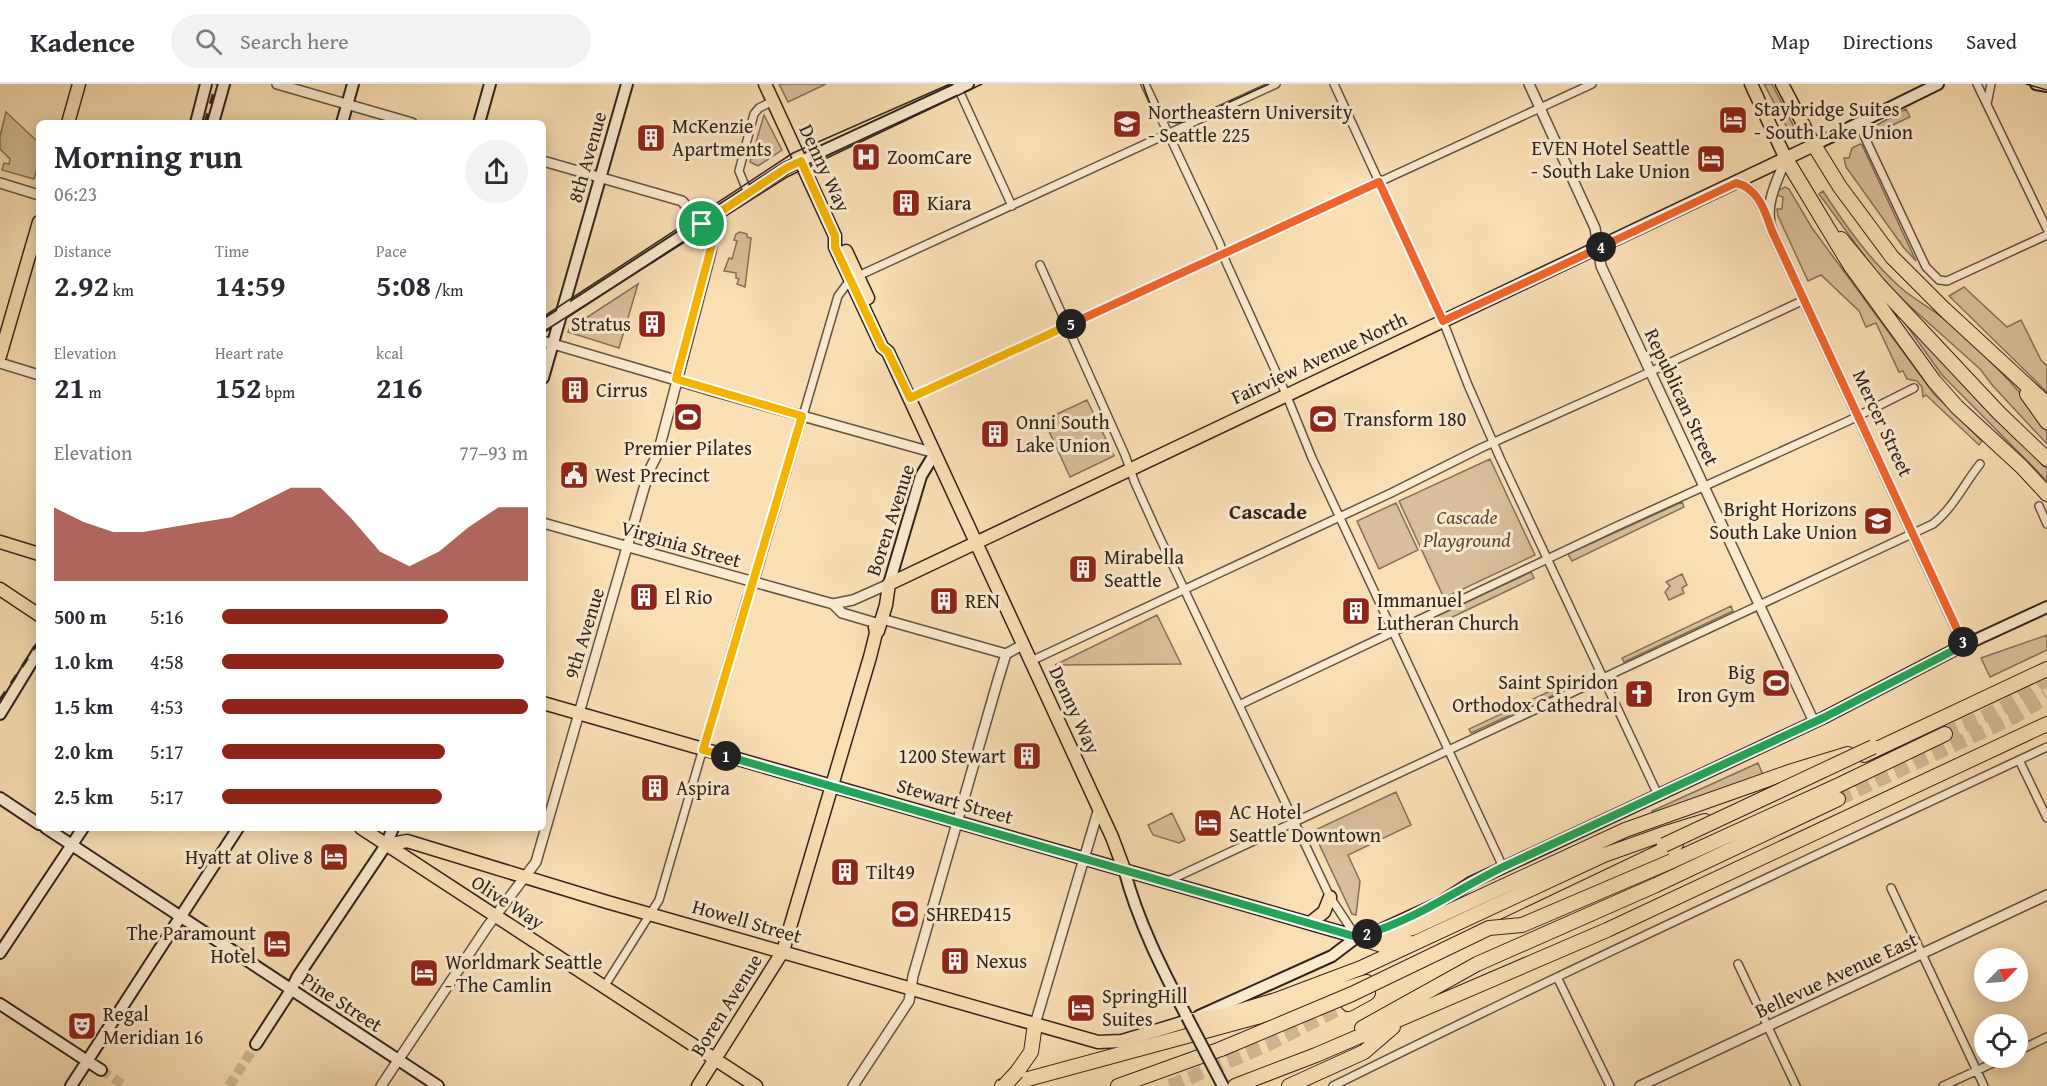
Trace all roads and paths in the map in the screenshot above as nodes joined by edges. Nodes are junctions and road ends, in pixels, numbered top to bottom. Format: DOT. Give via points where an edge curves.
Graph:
graph roads {
  1 [pos="80,84"];
  2 [pos="206,84"];
  3 [pos="224,84"];
  4 [pos="278,84"];
  5 [pos="353,84"];
  6 [pos="490,84"];
  7 [pos="627,84"];
  8 [pos="765,84"];
  9 [pos="1146,84"];
  10 [pos="1276,84"];
  11 [pos="1334,84"];
  12 [pos="1529,84"];
  13 [pos="1592,84"];
  14 [pos="1751,84"];
  15 [pos="1782,84"];
  16 [pos="1938,84"];
  17 [pos="1977,84"];
  18 [pos="1992,84"];
  19 [pos="2036,84"];
  20 [pos="960,85"];
  21 [pos="2047,86"];
  22 [pos="773,101"];
  23 [pos="1988,104"];
  24 [pos="347,105"];
  25 [pos="1540,108"];
  26 [pos="69,120"];
  27 [pos="197,120"];
  28 [pos="214,120"];
  29 [pos="343,120"];
  30 [pos="401,120"];
  31 [pos="480,120"];
  32 [pos="1858,123"];
  33 [pos="1169,135"];
  34 [pos="1814,145"];
  35 [pos="1786,159"];
  36 [pos="801,161"];
  37 [pos="546,162"];
  38 [pos="600,178"];
  39 [pos="1379,182"];
  40 [pos="0,183"];
  41 [pos="1736,183"];
  42 [pos="748,193"];
  43 [pos="36,194"];
  44 [pos="1012,206"];
  45 [pos="1768,217"];
  46 [pos="1822,221"];
  47 [pos="702,224"];
  48 [pos="2047,229"];
  49 [pos="36,232"];
  50 [pos="2047,235"];
  51 [pos="1598,248"];
  52 [pos="1224,255"];
  53 [pos="1040,265"];
  54 [pos="854,278"];
  55 [pos="1804,300"];
  56 [pos="562,314"];
  57 [pos="1443,321"];
  58 [pos="546,324"];
  59 [pos="1069,326"];
  60 [pos="1975,338"];
  61 [pos="548,343"];
  62 [pos="0,356"];
  63 [pos="0,363"];
  64 [pos="1650,372"];
  65 [pos="36,374"];
  66 [pos="676,379"];
  67 [pos="1914,388"];
  68 [pos="1286,394"];
  69 [pos="910,398"];
  70 [pos="2047,404"];
  71 [pos="802,416"];
  72 [pos="1858,416"];
  73 [pos="2047,422"];
  74 [pos="1494,443"];
  75 [pos="935,453"];
  76 [pos="2047,459"];
  77 [pos="1980,464"];
  78 [pos="1130,469"];
  79 [pos="1704,487"];
  80 [pos="2047,494"];
  81 [pos="2039,507"];
  82 [pos="1340,517"];
  83 [pos="546,524"];
  84 [pos="2047,524"];
  85 [pos="1912,533"];
  86 [pos="0,542"];
  87 [pos="976,543"];
  88 [pos="628,547"];
  89 [pos="36,553"];
  90 [pos="1548,559"];
  91 [pos="754,584"];
  92 [pos="889,584"];
  93 [pos="0,589"];
  94 [pos="1184,589"];
  95 [pos="834,604"];
  96 [pos="1759,605"];
  97 [pos="2047,607"];
  98 [pos="36,613"];
  99 [pos="878,625"];
  100 [pos="1394,633"];
  101 [pos="1024,644"];
  102 [pos="1964,645"];
  103 [pos="1006,654"];
  104 [pos="36,655"];
  105 [pos="1031,661"];
  106 [pos="2047,664"];
  107 [pos="2047,669"];
  108 [pos="1604,677"];
  109 [pos="546,704"];
  110 [pos="1239,705"];
  111 [pos="579,713"];
  112 [pos="0,714"];
  113 [pos="1814,722"];
  114 [pos="2047,724"];
  115 [pos="1945,734"];
  116 [pos="1873,747"];
  117 [pos="2047,747"];
  118 [pos="703,750"];
  119 [pos="1448,750"];
  120 [pos="2019,760"];
  121 [pos="832,786"];
  122 [pos="1658,795"];
  123 [pos="0,798"];
  124 [pos="1838,799"];
  125 [pos="1752,807"];
  126 [pos="1099,808"];
  127 [pos="2047,818"];
  128 [pos="957,821"];
  129 [pos="36,822"];
  130 [pos="1294,822"];
  131 [pos="546,827"];
  132 [pos="50,831"];
  133 [pos="81,831"];
  134 [pos="236,831"];
  135 [pos="365,831"];
  136 [pos="392,831"];
  137 [pos="545,831"];
  138 [pos="71,845"];
  139 [pos="386,845"];
  140 [pos="1085,858"];
  141 [pos="1503,867"];
  142 [pos="1124,869"];
  143 [pos="525,877"];
  144 [pos="1167,882"];
  145 [pos="1891,888"];
  146 [pos="2047,895"];
  147 [pos="1330,897"];
  148 [pos="651,914"];
  149 [pos="495,917"];
  150 [pos="180,918"];
  151 [pos="1310,923"];
  152 [pos="1489,928"];
  153 [pos="1357,937"];
  154 [pos="1425,939"];
  155 [pos="783,951"];
  156 [pos="0,954"];
  157 [pos="1922,954"];
  158 [pos="1429,962"];
  159 [pos="1738,964"];
  160 [pos="1557,977"];
  161 [pos="604,987"];
  162 [pos="911,988"];
  163 [pos="291,990"];
  164 [pos="0,1004"];
  165 [pos="1348,1004"];
  166 [pos="1403,1019"];
  167 [pos="1188,1021"];
  168 [pos="1035,1024"];
  169 [pos="1768,1026"];
  170 [pos="2047,1037"];
  171 [pos="256,1044"];
  172 [pos="2028,1046"];
  173 [pos="1316,1055"];
  174 [pos="715,1059"];
  175 [pos="398,1060"];
  176 [pos="87,1061"];
  177 [pos="1982,1068"];
  178 [pos="101,1070"];
  179 [pos="1976,1071"];
  180 [pos="71,1086"];
  181 [pos="381,1086"];
  182 [pos="438,1086"];
  183 [pos="698,1086"];
  184 [pos="756,1086"];
  185 [pos="853,1086"];
  186 [pos="1003,1086"];
  187 [pos="1118,1086"];
  188 [pos="1223,1086"];
  189 [pos="1235,1086"];
  190 [pos="1289,1086"];
  191 [pos="1333,1086"];
  192 [pos="1610,1086"];
  193 [pos="1640,1086"];
  194 [pos="1796,1086"];
  195 [pos="1943,1086"];
  196 [pos="1984,1086"];
  1 -- 26 [label="main road"];
  2 -- 27 [label="main road"];
  3 -- 28 [label="main road"];
  4 -- 24 [label="street"];
  5 -- 24 [label="main road"];
  6 -- 31 [label="main road"];
  7 -- 38 [label="main road, 8th Avenue"];
  8 -- 22 [label="main road, Denny Way"];
  9 -- 33 [label="street"];
  10 -- 33 [label="street"];
  11 -- 39 [label="street"];
  12 -- 25 [label="street, Republican Street"];
  13 -- 25 [label="street"];
  14 -- 35 [label="main road"];
  15 -- 34 [label="main road"];
  16 -- 32 [label="main road, Fairview Avenue North"];
  17 -- 23 [label="street"];
  18 -- 23 [label="street"];
  19 -- 21 [label="main road"];
  20 -- 36 [label="main road"];
  20 -- 44 [label="street"];
  22 -- 36 [label="main road, Denny Way"];
  22 -- 42 [label="street" via="754,114 739,165 739,176"];
  23 -- 48 [label="street"];
  24 -- 29 [label="main road"];
  24 -- 30 [label="street"];
  25 -- 39 [label="street"];
  25 -- 51 [label="street, Republican Street" via="1595,228"];
  32 -- 34 [label="main road, Fairview Avenue North"];
  32 -- 50 [label="street" via="1926,267 1939,280 1947,281"];
  33 -- 44 [label="street"];
  33 -- 52 [label="street"];
  34 -- 35 [label="main road, Fairview Avenue North"];
  34 -- 60 [label="highway" via="1877,239"];
  35 -- 41 [label="main road, Fairview Avenue North"];
  35 -- 45 [label="street" via="1775,184"];
  35 -- 46 [label="highway"];
  36 -- 42 [label="main road"];
  36 -- 54 [label="main road, Denny Way" via="835,236 843,244"];
  37 -- 38 [label="street"];
  38 -- 47 [label="street" via="682,201"];
  38 -- 56 [label="main road, 8th Avenue"];
  39 -- 52 [label="street"];
  39 -- 57 [label="street"];
  40 -- 43 [label="street"];
  41 -- 45 [label="street, Mercer Street" via="1754,192"];
  41 -- 51 [label="main road, Fairview Avenue North"];
  42 -- 47 [label="main road"];
  44 -- 54 [label="street"];
  45 -- 55 [label="street, Mercer Street"];
  46 -- 76 [label="highway" via="1999,413"];
  46 -- 80 [label="highway" via="1934,381"];
  47 -- 56 [label="main road"];
  47 -- 66 [label="street, 9th Avenue" via="712,244"];
  49 -- 62 [label="main road"];
  51 -- 57 [label="main road, Fairview Avenue North"];
  51 -- 64 [label="street, Republican Street" via="1601,266"];
  52 -- 59 [label="street"];
  52 -- 68 [label="street"];
  53 -- 59 [label="street"];
  54 -- 69 [label="main road, Denny Way" via="889,344 888,352"];
  54 -- 71 [label="street" via="838,296"];
  55 -- 64 [label="street"];
  55 -- 72 [label="street, Mercer Street"];
  56 -- 58 [label="main road"];
  56 -- 61 [label="main road, 8th Avenue"];
  57 -- 68 [label="main road, Fairview Avenue North"];
  57 -- 74 [label="street"];
  59 -- 69 [label="street"];
  59 -- 78 [label="street"];
  60 -- 70 [label="highway"];
  60 -- 73 [label="highway" via="2016,380"];
  61 -- 66 [label="street"];
  63 -- 65 [label="street"];
  64 -- 74 [label="street"];
  64 -- 79 [label="street, Republican Street"];
  66 -- 71 [label="street"];
  66 -- 88 [label="street, 9th Avenue" via="658,453 649,471"];
  67 -- 72 [label="street"];
  68 -- 78 [label="main road, Fairview Avenue North"];
  68 -- 82 [label="street"];
  69 -- 75 [label="main road, Denny Way"];
  71 -- 75 [label="street"];
  71 -- 91 [label="street"];
  72 -- 79 [label="street"];
  72 -- 85 [label="street, Mercer Street"];
  74 -- 82 [label="street"];
  74 -- 90 [label="street"];
  75 -- 87 [label="main road, Denny Way"];
  75 -- 92 [label="main road, Boren Avenue" via="921,476"];
  77 -- 85 [label="street" via="1944,515"];
  78 -- 87 [label="main road, Fairview Avenue North"];
  78 -- 94 [label="street"];
  79 -- 90 [label="street"];
  79 -- 96 [label="street, Republican Street"];
  81 -- 84 [label="street"];
  82 -- 94 [label="street"];
  82 -- 100 [label="street"];
  83 -- 88 [label="street, Virginia Street"];
  85 -- 96 [label="street"];
  85 -- 102 [label="street, Mercer Street"];
  86 -- 89 [label="main road"];
  87 -- 92 [label="main road, Fairview Avenue North"];
  87 -- 101 [label="main road, Denny Way"];
  88 -- 91 [label="street, Virginia Street"];
  88 -- 111 [label="street, 9th Avenue"];
  90 -- 100 [label="street"];
  90 -- 108 [label="street"];
  91 -- 95 [label="street, Virginia Street"];
  91 -- 118 [label="street"];
  92 -- 95 [label="street"];
  92 -- 99 [label="main road, Boren Avenue"];
  93 -- 98 [label="main road"];
  94 -- 105 [label="street"];
  94 -- 110 [label="street"];
  95 -- 99 [label="street, Virginia Street" via="842,613"];
  96 -- 108 [label="street"];
  96 -- 113 [label="street, Republican Street"];
  97 -- 102 [label="main road"];
  99 -- 103 [label="street, Virginia Street"];
  99 -- 121 [label="main road, Boren Avenue"];
  100 -- 110 [label="street"];
  100 -- 119 [label="street"];
  101 -- 103 [label="street"];
  101 -- 105 [label="main road, Denny Way"];
  102 -- 113 [label="main road"];
  103 -- 128 [label="street"];
  104 -- 112 [label="main road"];
  105 -- 126 [label="main road, Denny Way"];
  106 -- 116 [label="highway"];
  107 -- 125 [label="highway"];
  108 -- 119 [label="street"];
  108 -- 122 [label="street"];
  109 -- 111 [label="main road, Stewart Street"];
  110 -- 130 [label="street"];
  111 -- 118 [label="main road, Stewart Street"];
  111 -- 131 [label="street, 9th Avenue"];
  113 -- 122 [label="main road"];
  114 -- 166 [label="highway" via="1607,930"];
  115 -- 152 [label="highway, bridge" via="1672,861 1522,925"];
  116 -- 152 [label="highway, bridge"];
  116 -- 153 [label="highway, bridge" via="1652,820 1407,930"];
  117 -- 120 [label="street"];
  118 -- 121 [label="main road, Stewart Street"];
  118 -- 148 [label="street" via="659,900"];
  119 -- 130 [label="street"];
  119 -- 141 [label="street"];
  120 -- 127 [label="street"];
  120 -- 160 [label="street"];
  121 -- 128 [label="main road, Stewart Street"];
  121 -- 155 [label="main road, Boren Avenue"];
  122 -- 141 [label="main road"];
  123 -- 129 [label="main road"];
  124 -- 173 [label="highway" via="1470,967"];
  125 -- 154 [label="highway" via="1604,855"];
  125 -- 158 [label="highway"];
  126 -- 140 [label="street"];
  126 -- 142 [label="main road, Denny Way"];
  128 -- 140 [label="main road, Stewart Street"];
  128 -- 162 [label="street"];
  130 -- 144 [label="street"];
  130 -- 147 [label="street"];
  132 -- 138 [label="main road, Pine Street"];
  133 -- 138 [label="main road"];
  134 -- 150 [label="main road"];
  135 -- 139 [label="main road, Olive Way"];
  136 -- 139 [label="main road"];
  137 -- 143 [label="street, 9th Avenue" via="536,862"];
  138 -- 150 [label="main road, Pine Street"];
  138 -- 156 [label="main road"];
  139 -- 143 [label="main road, Howell Street" via="407,841"];
  139 -- 149 [label="main road, Olive Way"];
  139 -- 163 [label="main road"];
  140 -- 142 [label="main road, Stewart Street"];
  140 -- 168 [label="street"];
  141 -- 153 [label="main road" via="1441,902"];
  142 -- 144 [label="main road, Stewart Street"];
  142 -- 188 [label="main road, Denny Way, bridge" via="1148,940"];
  143 -- 148 [label="main road, Howell Street"];
  143 -- 149 [label="street, 9th Avenue"];
  144 -- 151 [label="main road, Stewart Street"];
  145 -- 157 [label="street"];
  146 -- 157 [label="street, Bellevue Avenue East"];
  147 -- 151 [label="main road" via="1324,912"];
  147 -- 153 [label="street"];
  148 -- 155 [label="main road, Howell Street"];
  148 -- 161 [label="street"];
  149 -- 161 [label="main road, Olive Way"];
  149 -- 175 [label="street, 9th Avenue"];
  150 -- 163 [label="main road, Pine Street"];
  150 -- 176 [label="main road"];
  151 -- 153 [label="main road, Stewart Street"];
  152 -- 187 [label="highway, bridge" via="1301,1017"];
  153 -- 154 [label="highway" via="1382,945"];
  153 -- 167 [label="main road" via="1332,956"];
  154 -- 167 [label="highway" via="1276,1000"];
  155 -- 162 [label="main road, Howell Street"];
  155 -- 174 [label="main road, Boren Avenue"];
  157 -- 169 [label="street, Bellevue Avenue East"];
  157 -- 179 [label="street"];
  158 -- 165 [label="highway"];
  158 -- 186 [label="highway" via="1257,1017"];
  159 -- 169 [label="street"];
  160 -- 191 [label="street"];
  160 -- 192 [label="street"];
  161 -- 174 [label="main road, Olive Way"];
  162 -- 168 [label="main road, Howell Street"];
  162 -- 185 [label="street" via="909,1001"];
  163 -- 171 [label="main road"];
  163 -- 175 [label="main road, Pine Street"];
  164 -- 176 [label="main road"];
  166 -- 173 [label="highway"];
  166 -- 190 [label="highway" via="1364,1052"];
  167 -- 168 [label="main road, Howell Street" via="1122,1041 1098,1042"];
  168 -- 186 [label="highway, bridge" via="1031,1052"];
  169 -- 193 [label="street, Bellevue Avenue East"];
  169 -- 194 [label="street"];
  170 -- 172 [label="street"];
  173 -- 189 [label="highway"];
  174 -- 183 [label="main road, Boren Avenue"];
  174 -- 184 [label="main road, Olive Way"];
  175 -- 181 [label="street, 9th Avenue"];
  175 -- 182 [label="main road, Pine Street"];
  176 -- 178 [label="main road"];
  176 -- 180 [label="main road"];
  177 -- 179 [label="street"];
  179 -- 195 [label="street"];
  179 -- 196 [label="street"];
}
